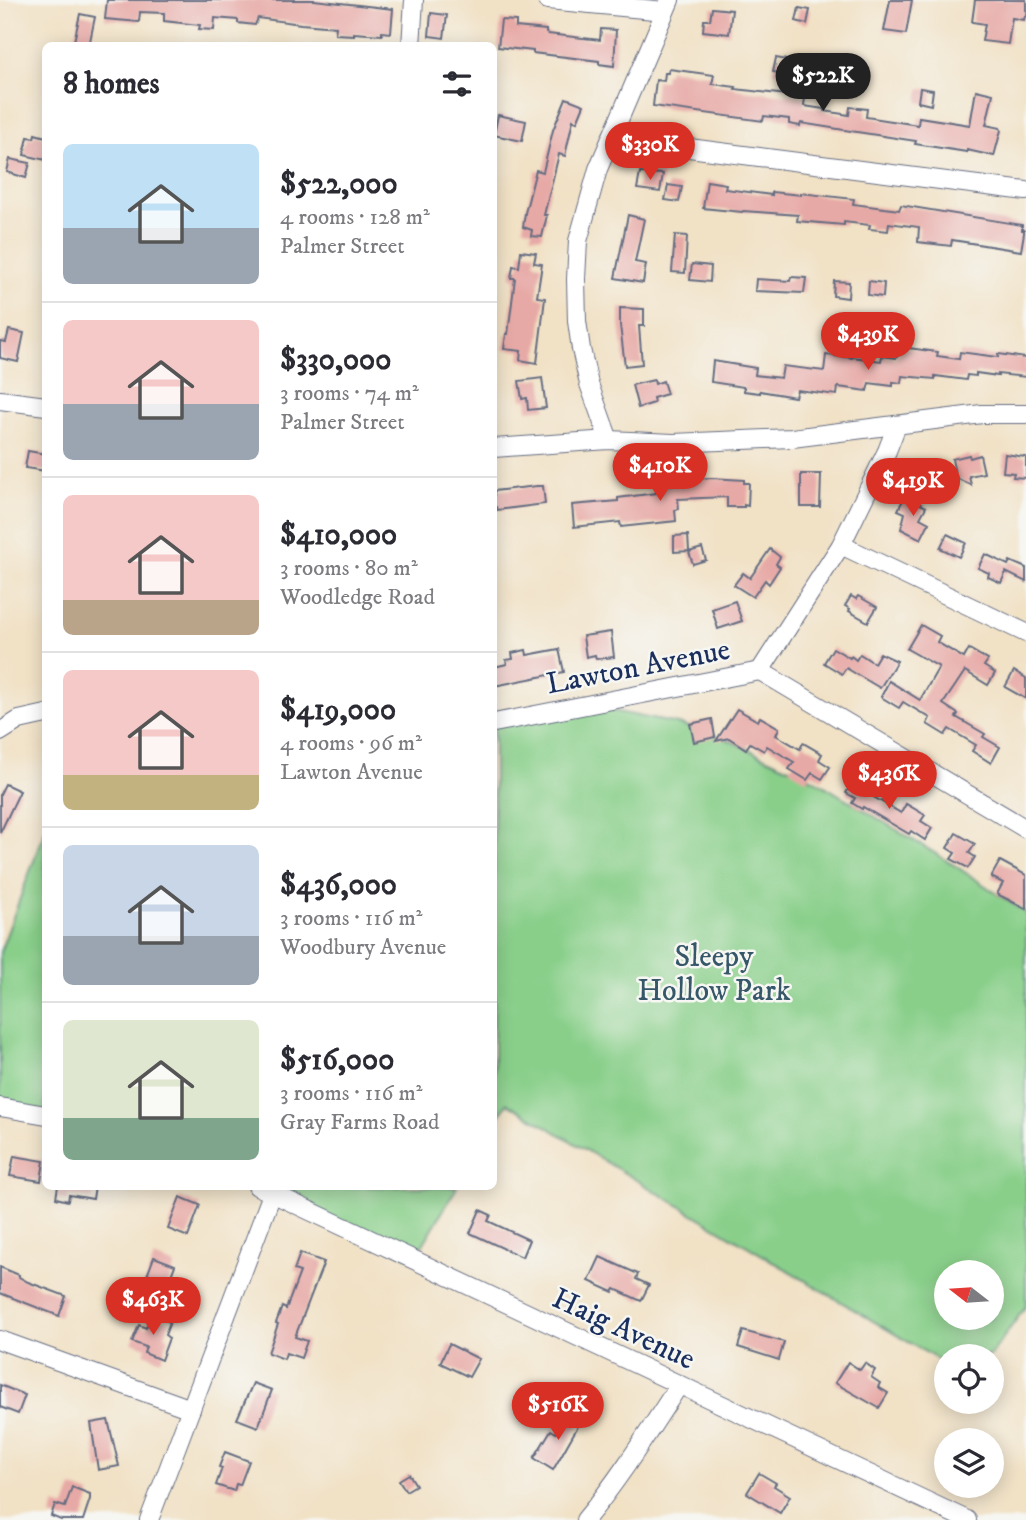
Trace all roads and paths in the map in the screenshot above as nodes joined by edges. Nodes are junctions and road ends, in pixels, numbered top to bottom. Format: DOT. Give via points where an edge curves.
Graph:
graph roads {
  1 [pos="414,0"];
  2 [pos="548,0"];
  3 [pos="668,5"];
  4 [pos="411,42"];
  5 [pos="611,138"];
  6 [pos="1026,191"];
  7 [pos="0,400"];
  8 [pos="42,405"];
  9 [pos="1026,414"];
  10 [pos="897,425"];
  11 [pos="609,440"];
  12 [pos="497,447"];
  13 [pos="841,545"];
  14 [pos="1026,633"];
  15 [pos="760,671"];
  16 [pos="42,715"];
  17 [pos="497,722"];
  18 [pos="0,732"];
  19 [pos="1026,829"];
  20 [pos="0,1107"];
  21 [pos="42,1114"];
  22 [pos="265,1190"];
  23 [pos="0,1340"];
  24 [pos="679,1385"];
  25 [pos="191,1409"];
  26 [pos="149,1520"];
  27 [pos="585,1520"];
  28 [pos="967,1520"];
  1 -- 4 [label="street"];
  2 -- 3 [label="street"];
  3 -- 5 [label="street"];
  5 -- 6 [label="street"];
  5 -- 11 [label="street" via="578,241 576,279 581,349"];
  7 -- 8 [label="street"];
  9 -- 10 [label="street" via="982,414"];
  10 -- 11 [label="street" via="792,438 673,443"];
  10 -- 13 [label="street, Lawton Avenue"];
  11 -- 12 [label="street"];
  13 -- 14 [label="street"];
  13 -- 15 [label="street, Lawton Avenue"];
  15 -- 17 [label="street, Lawton Avenue"];
  15 -- 19 [label="street"];
  16 -- 18 [label="street" via="19,720"];
  20 -- 21 [label="street"];
  22 -- 24 [label="street, Haig Avenue"];
  22 -- 25 [label="street"];
  23 -- 25 [label="street"];
  24 -- 27 [label="street"];
  24 -- 28 [label="street, Haig Avenue"];
  25 -- 26 [label="street"];
}
